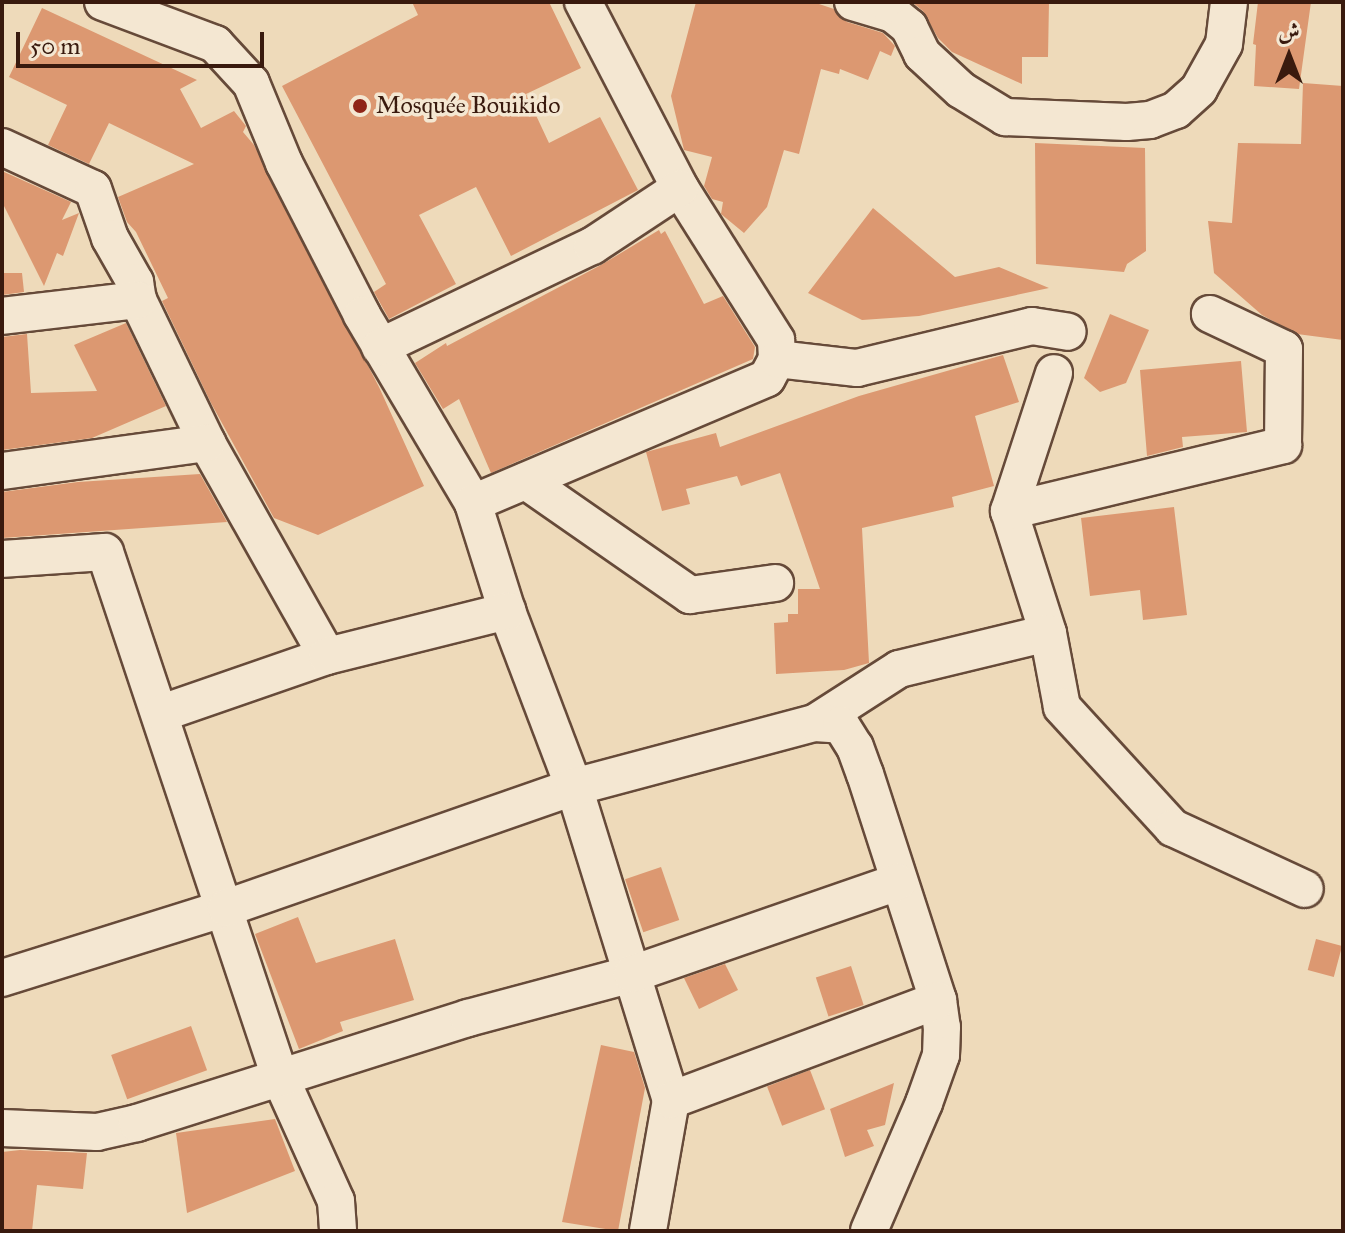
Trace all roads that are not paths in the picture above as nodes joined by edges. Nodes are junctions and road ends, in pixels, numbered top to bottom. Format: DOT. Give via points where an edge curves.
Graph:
graph roads {
  1 [pos="103,2"];
  2 [pos="583,2"];
  3 [pos="853,2"];
  4 [pos="1229,2"];
  5 [pos="2,147"];
  6 [pos="680,188"];
  7 [pos="138,300"];
  8 [pos="1210,314"];
  9 [pos="2,316"];
  10 [pos="1068,332"];
  11 [pos="380,347"];
  12 [pos="777,359"];
  13 [pos="1054,373"];
  14 [pos="207,443"];
  15 [pos="2,471"];
  16 [pos="526,481"];
  17 [pos="473,503"];
  18 [pos="1009,511"];
  19 [pos="2,559"];
  20 [pos="775,583"];
  21 [pos="507,611"];
  22 [pos="1048,633"];
  23 [pos="327,656"];
  24 [pos="162,713"];
  25 [pos="815,723"];
  26 [pos="574,787"];
  27 [pos="898,882"];
  28 [pos="1305,889"];
  29 [pos="226,908"];
  30 [pos="632,974"];
  31 [pos="2,978"];
  32 [pos="938,1000"];
  33 [pos="280,1077"];
  34 [pos="671,1100"];
  35 [pos="2,1128"];
  36 [pos="338,1231"];
  37 [pos="648,1231"];
  38 [pos="869,1231"];
  1 -- 11 [label="street" via="215,44 251,83 284,163"];
  2 -- 6 [label="street"];
  3 -- 4 [label="street" via="893,14 909,27 922,54 961,90 1005,117 1127,122 1176,110 1199,89 1224,44"];
  5 -- 7 [label="street" via="93,189"];
  6 -- 11 [label="street" via="592,246"];
  6 -- 12 [label="street" via="776,340"];
  7 -- 9 [label="street"];
  7 -- 14 [label="street"];
  8 -- 18 [label="street" via="1284,349 1283,445"];
  10 -- 12 [label="street" via="1032,326 857,368"];
  11 -- 17 [label="street"];
  12 -- 16 [label="street" via="767,378"];
  13 -- 18 [label="street"];
  14 -- 15 [label="street"];
  14 -- 23 [label="street"];
  16 -- 17 [label="street"];
  16 -- 20 [label="street" via="690,595"];
  17 -- 21 [label="street"];
  18 -- 22 [label="street"];
  19 -- 24 [label="street" via="105,552"];
  21 -- 23 [label="street"];
  21 -- 26 [label="street"];
  22 -- 25 [label="street" via="899,669"];
  22 -- 28 [label="street" via="1062,707 1173,828"];
  23 -- 24 [label="street"];
  24 -- 29 [label="street"];
  25 -- 26 [label="street"];
  25 -- 27 [label="street" via="841,725 848,732"];
  26 -- 29 [label="street"];
  26 -- 30 [label="street"];
  27 -- 30 [label="street"];
  27 -- 32 [label="street"];
  29 -- 31 [label="street"];
  29 -- 33 [label="street"];
  30 -- 33 [label="street"];
  30 -- 34 [label="street"];
  32 -- 34 [label="street"];
  32 -- 38 [label="street" via="941,1055"];
  33 -- 35 [label="street" via="97,1132"];
  33 -- 36 [label="street" via="336,1201"];
  34 -- 37 [label="street"];
}
